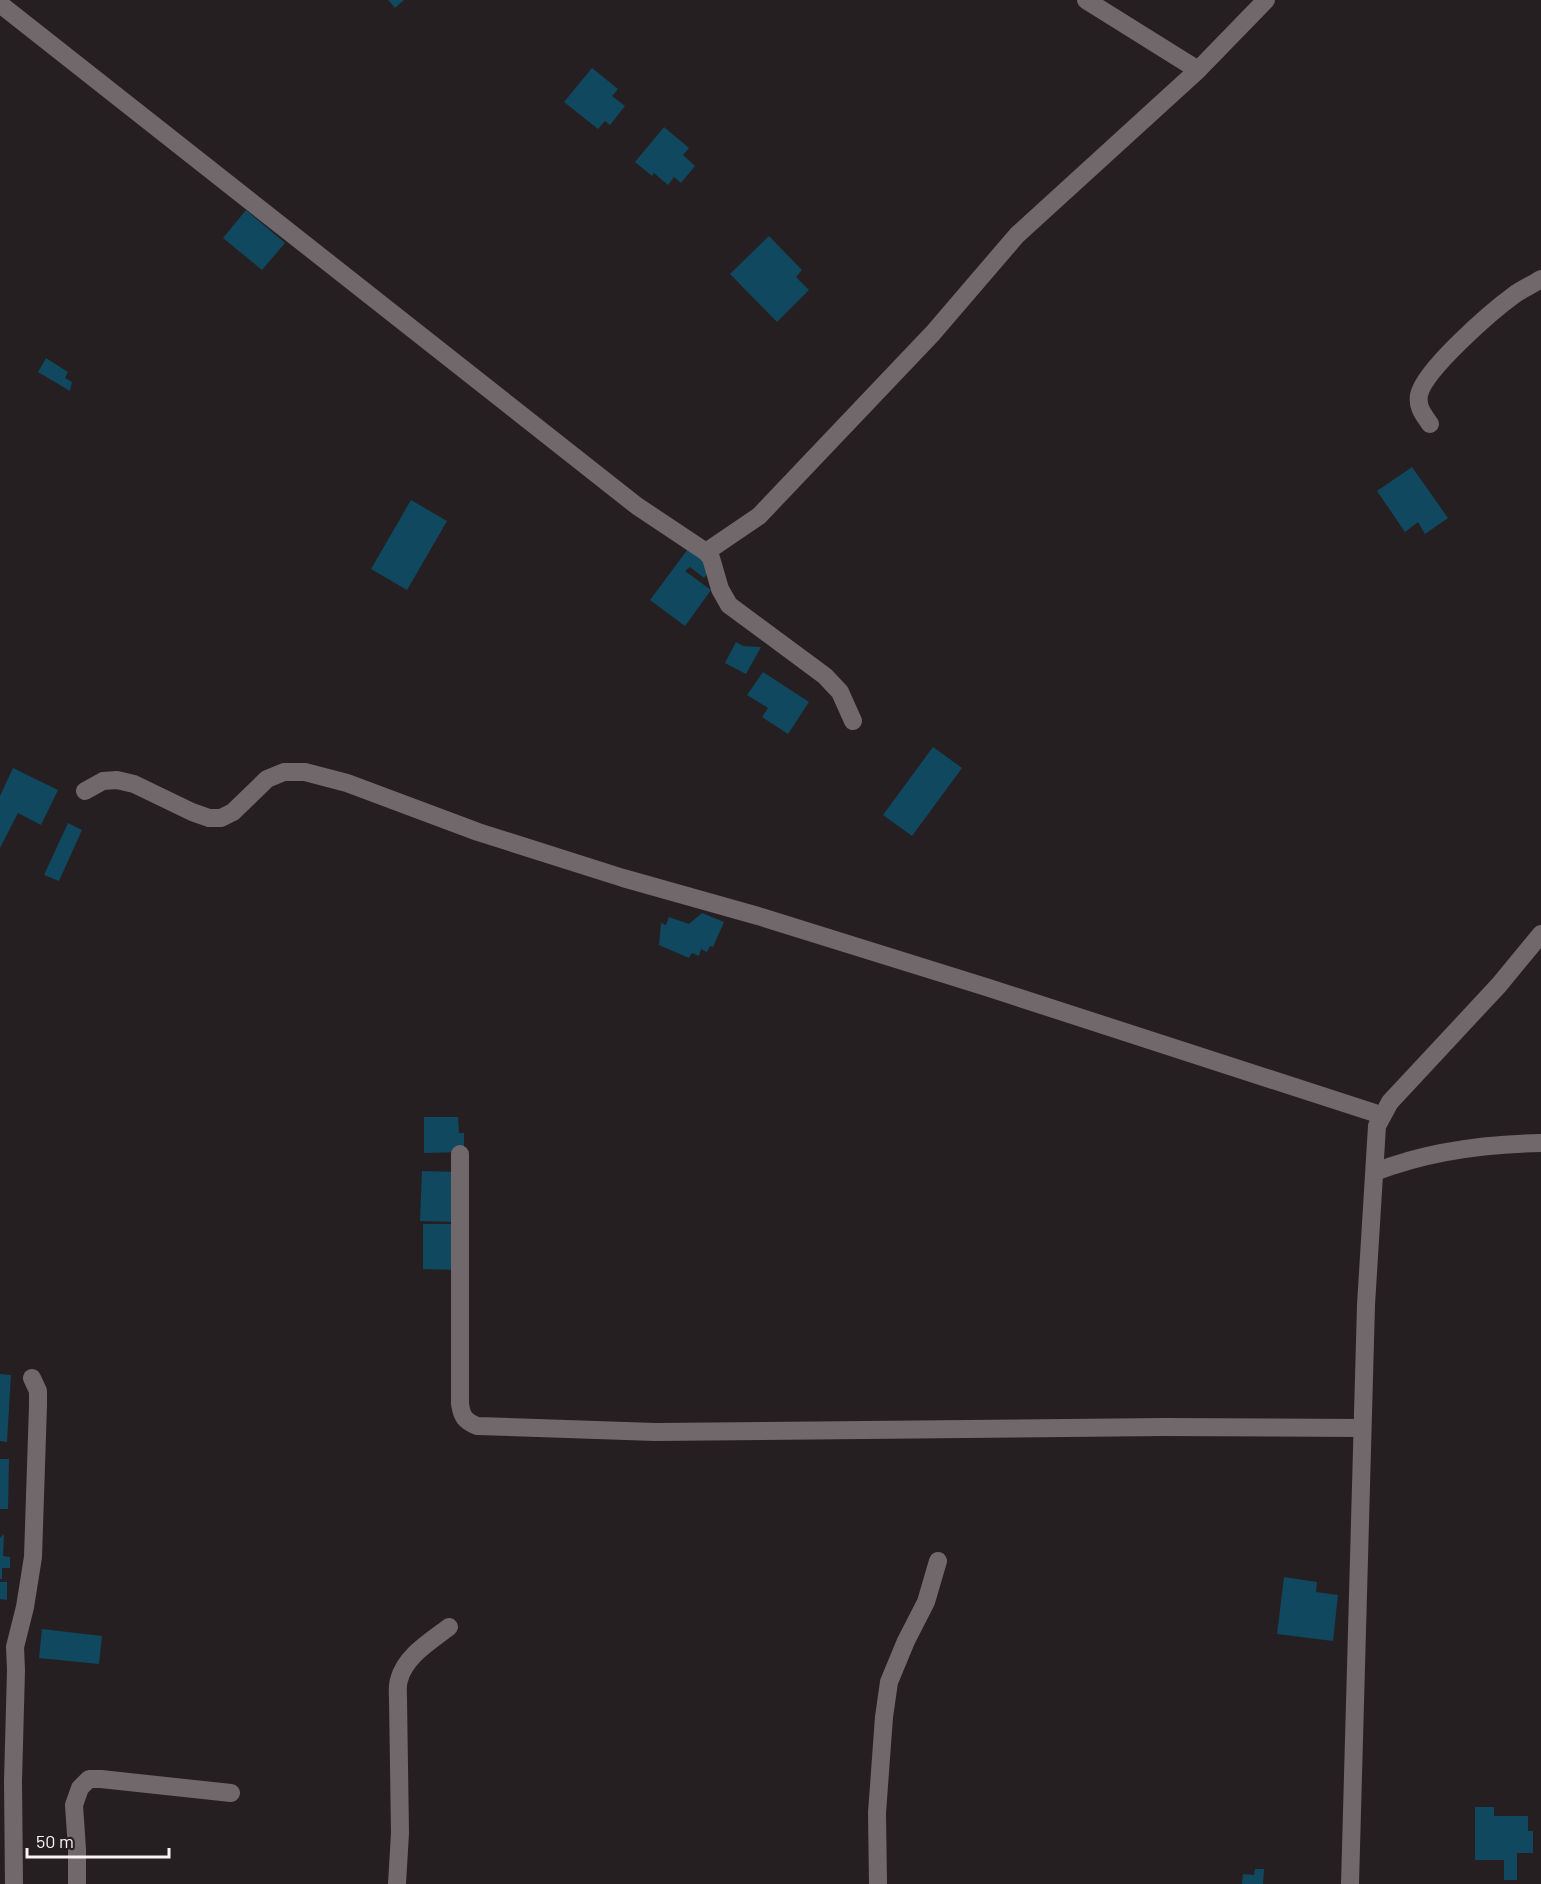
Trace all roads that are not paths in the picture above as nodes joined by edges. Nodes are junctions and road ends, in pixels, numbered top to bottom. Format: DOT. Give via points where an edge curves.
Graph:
graph roads {
  1 [pos="1086,0"];
  2 [pos="1266,0"];
  3 [pos="0,4"];
  4 [pos="1198,70"];
  5 [pos="1541,279"];
  6 [pos="1430,424"];
  7 [pos="706,552"];
  8 [pos="853,721"];
  9 [pos="85,791"];
  10 [pos="1541,934"];
  11 [pos="1381,1115"];
  12 [pos="1541,1143"];
  13 [pos="460,1154"];
  14 [pos="1375,1172"];
  15 [pos="32,1378"];
  16 [pos="1362,1428"];
  17 [pos="938,1561"];
  18 [pos="449,1627"];
  19 [pos="231,1793"];
  20 [pos="14,1884"];
  21 [pos="77,1884"];
  22 [pos="397,1884"];
  23 [pos="879,1884"];
  24 [pos="1350,1884"];
  1 -- 4 [label="street"];
  2 -- 4 [label="street"];
  3 -- 7 [label="street" via="637,506"];
  4 -- 7 [label="street" via="1017,235 933,333 759,516"];
  5 -- 6 [label="street" via="1497,309 1434,370 1419,394 1419,409"];
  7 -- 8 [label="street" via="729,605 825,676 840,692"];
  9 -- 11 [label="street" via="103,781 117,780 192,812 221,818 233,812 267,779 284,772 305,772 623,878 986,987"];
  10 -- 11 [label="street"];
  11 -- 14 [label="street"];
  12 -- 14 [label="street" via="1437,1153"];
  13 -- 16 [label="street" via="460,1404 466,1421 477,1426 655,1432"];
  14 -- 16 [label="street"];
  15 -- 20 [label="street" via="38,1391 33,1557 15,1647"];
  16 -- 24 [label="street"];
  17 -- 23 [label="street" via="926,1602 889,1682 877,1813"];
  18 -- 22 [label="street" via="418,1652 399,1680"];
  19 -- 21 [label="street" via="89,1779 80,1788 74,1805"];
}
